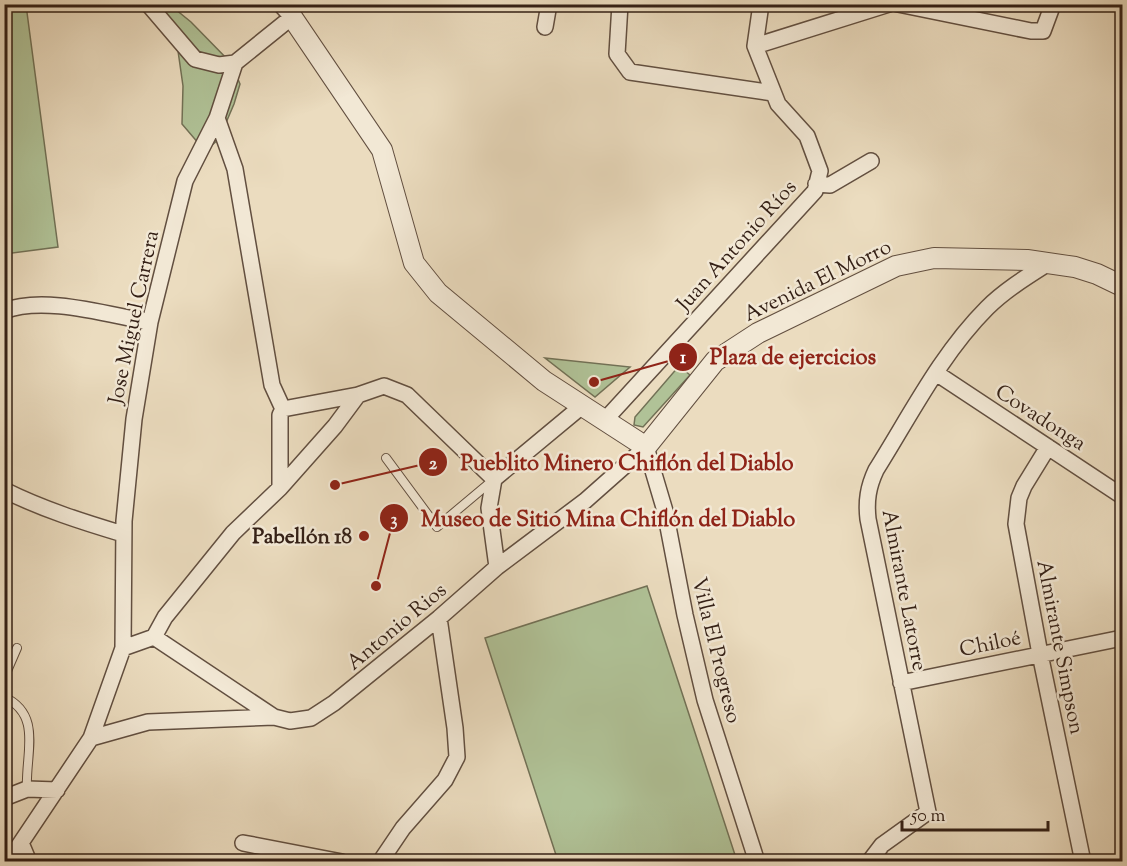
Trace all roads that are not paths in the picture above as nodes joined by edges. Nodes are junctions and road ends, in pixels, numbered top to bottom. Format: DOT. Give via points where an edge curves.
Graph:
graph roads {
  1 [pos="148,4"];
  2 [pos="549,4"];
  3 [pos="620,4"];
  4 [pos="761,4"];
  5 [pos="889,4"];
  6 [pos="898,4"];
  7 [pos="1053,4"];
  8 [pos="286,11"];
  9 [pos="545,27"];
  10 [pos="755,46"];
  11 [pos="235,63"];
  12 [pos="773,93"];
  13 [pos="217,118"];
  14 [pos="871,161"];
  15 [pos="816,184"];
  16 [pos="1050,262"];
  17 [pos="1122,286"];
  18 [pos="4,311"];
  19 [pos="150,322"];
  20 [pos="936,373"];
  21 [pos="358,395"];
  22 [pos="582,406"];
  23 [pos="284,409"];
  24 [pos="604,421"];
  25 [pos="646,447"];
  26 [pos="1048,447"];
  27 [pos="386,458"];
  28 [pos="494,479"];
  29 [pos="280,488"];
  30 [pos="4,490"];
  31 [pos="1122,496"];
  32 [pos="123,534"];
  33 [pos="497,567"];
  34 [pos="439,618"];
  35 [pos="154,638"];
  36 [pos="1122,638"];
  37 [pos="17,648"];
  38 [pos="123,648"];
  39 [pos="1040,654"];
  40 [pos="4,678"];
  41 [pos="901,683"];
  42 [pos="4,697"];
  43 [pos="274,717"];
  44 [pos="91,738"];
  45 [pos="27,789"];
  46 [pos="57,790"];
  47 [pos="4,798"];
  48 [pos="21,843"];
  49 [pos="243,843"];
  50 [pos="871,860"];
  51 [pos="8,861"];
  52 [pos="28,861"];
  53 [pos="342,861"];
  54 [pos="380,861"];
  55 [pos="757,861"];
  56 [pos="1083,861"];
  1 -- 11 [label="street" via="195,59 219,65"];
  2 -- 9 [label="street"];
  3 -- 12 [label="street" via="617,54 630,72"];
  4 -- 10 [label="street, Juan Antonio Ríos"];
  5 -- 10 [label="street"];
  6 -- 7 [label="street" via="1043,32"];
  8 -- 11 [label="street"];
  8 -- 22 [label="street" via="382,150 414,263 438,293 544,381"];
  10 -- 12 [label="street, Juan Antonio Ríos"];
  11 -- 13 [label="street, Jose Miguel Carrera"];
  12 -- 15 [label="street, Juan Antonio Ríos" via="807,136 820,171"];
  13 -- 19 [label="street, Jose Miguel Carrera" via="185,181"];
  13 -- 23 [label="street" via="235,169 272,385"];
  14 -- 15 [label="street" via="830,185"];
  15 -- 24 [label="street, Juan Antonio Ríos" via="815,191"];
  16 -- 17 [label="street, Avenida El Morro" via="1097,274"];
  16 -- 20 [label="street, Almirante Latorre" via="989,307"];
  16 -- 25 [label="street, Avenida El Morro" via="934,258 879,273 758,333 715,361"];
  18 -- 19 [label="street" via="18,306 53,305"];
  19 -- 32 [label="street, Jose Miguel Carrera" via="134,418"];
  20 -- 26 [label="street, Covadonga"];
  20 -- 41 [label="street, Almirante Latorre" via="876,470 867,495 868,519"];
  21 -- 23 [label="street"];
  21 -- 28 [label="street" via="384,386 406,395"];
  21 -- 29 [label="street"];
  22 -- 24 [label="street"];
  22 -- 28 [label="street"];
  23 -- 29 [label="street" via="280,415"];
  24 -- 25 [label="street"];
  25 -- 33 [label="street, Antonio Rios" via="585,501"];
  25 -- 55 [label="street, Villa El Progreso" via="665,511 705,700"];
  26 -- 31 [label="street, Covadonga"];
  26 -- 39 [label="street, Almirante Simpson" via="1024,486 1016,524"];
  27 -- 28 [label="lane" via="437,527"];
  28 -- 33 [label="street" via="489,508"];
  29 -- 35 [label="street" via="233,533 165,617"];
  30 -- 32 [label="street"];
  32 -- 38 [label="street, Jose Miguel Carrera"];
  33 -- 34 [label="street, Antonio Rios"];
  34 -- 43 [label="street, Antonio Rios" via="311,718 290,721"];
  34 -- 54 [label="street" via="456,757 445,780"];
  35 -- 38 [label="street"];
  35 -- 43 [label="street, Antonio Rios"];
  36 -- 39 [label="street, Chiloé"];
  37 -- 40 [label="lane"];
  38 -- 44 [label="street, Jose Miguel Carrera"];
  39 -- 41 [label="street, Chiloé"];
  39 -- 56 [label="street, Almirante Simpson"];
  41 -- 50 [label="street, Almirante Latorre" via="928,812 882,845"];
  42 -- 45 [label="lane" via="25,712 28,721"];
  43 -- 44 [label="street" via="148,722"];
  44 -- 46 [label="street, Jose Miguel Carrera"];
  45 -- 46 [label="street"];
  45 -- 47 [label="street"];
  46 -- 48 [label="street, Jose Miguel Carrera"];
  48 -- 51 [label="street, Jose Miguel Carrera"];
  48 -- 52 [label="street"];
  49 -- 53 [label="street"];
}
